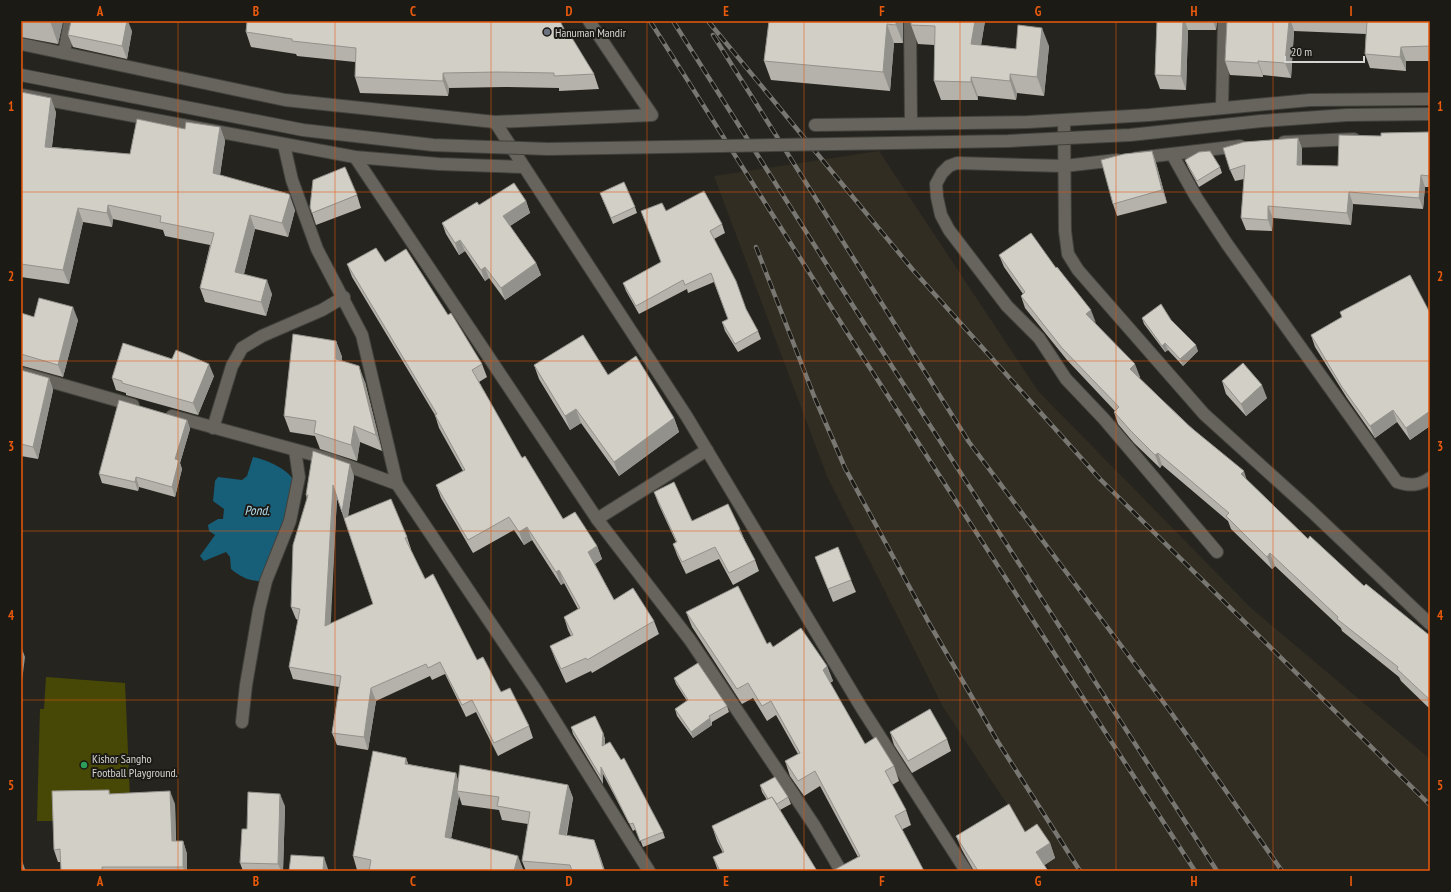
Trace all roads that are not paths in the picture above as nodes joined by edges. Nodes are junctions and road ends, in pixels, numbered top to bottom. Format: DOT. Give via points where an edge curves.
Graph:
graph roads {
  1 [pos="70,21"];
  2 [pos="589,21"];
  3 [pos="910,21"];
  4 [pos="1224,21"];
  5 [pos="21,44"];
  6 [pos="64,53"];
  7 [pos="21,75"];
  8 [pos="21,96"];
  9 [pos="1430,98"];
  10 [pos="1222,107"];
  11 [pos="1430,114"];
  12 [pos="1064,120"];
  13 [pos="494,122"];
  14 [pos="911,123"];
  15 [pos="815,125"];
  16 [pos="1367,138"];
  17 [pos="1272,143"];
  18 [pos="284,145"];
  19 [pos="1249,145"];
  20 [pos="1172,154"];
  21 [pos="355,157"];
  22 [pos="1064,166"];
  23 [pos="524,167"];
  24 [pos="344,297"];
  25 [pos="21,373"];
  26 [pos="146,409"];
  27 [pos="161,413"];
  28 [pos="213,428"];
  29 [pos="295,450"];
  30 [pos="707,450"];
  31 [pos="1430,478"];
  32 [pos="397,484"];
  33 [pos="597,519"];
  34 [pos="1217,552"];
  35 [pos="1430,624"];
  36 [pos="242,722"];
  37 [pos="649,871"];
  38 [pos="841,871"];
  39 [pos="966,871"];
  1 -- 6 [label="street"];
  2 -- 13 [label="street" via="652,115"];
  3 -- 14 [label="street"];
  4 -- 10 [label="street"];
  5 -- 6 [label="street"];
  6 -- 13 [label="street" via="285,100"];
  7 -- 11 [label="street, bridge" via="303,130 433,145 548,149 1008,141 1130,135 1347,115"];
  8 -- 18 [label="street"];
  9 -- 10 [label="street" via="1310,100"];
  10 -- 12 [label="street"];
  12 -- 14 [label="street"];
  12 -- 22 [label="street"];
  13 -- 23 [label="street"];
  14 -- 15 [label="street"];
  16 -- 17 [label="street"];
  18 -- 21 [label="street"];
  18 -- 24 [label="street" via="292,180 317,249"];
  19 -- 20 [label="street"];
  20 -- 22 [label="street"];
  20 -- 31 [label="street" via="1227,244 1397,482 1410,486"];
  21 -- 23 [label="street"];
  21 -- 33 [label="street"];
  22 -- 34 [label="street" via="957,163 949,166 942,172 936,184 941,215 964,251 1007,306 1039,338 1066,379 1104,419"];
  22 -- 35 [label="street" via="1065,232 1068,254 1078,270 1204,414"];
  23 -- 30 [label="street"];
  24 -- 28 [label="street" via="242,348 232,366"];
  24 -- 32 [label="street" via="362,335"];
  25 -- 26 [label="street"];
  27 -- 28 [label="street"];
  28 -- 29 [label="street"];
  29 -- 32 [label="street" via="329,459"];
  29 -- 36 [label="street" via="299,477 290,521 266,580 259,610"];
  30 -- 33 [label="street"];
  30 -- 39 [label="street" via="861,707"];
  32 -- 37 [label="street" via="535,689"];
  33 -- 38 [label="street" via="690,640 814,825"];
}
